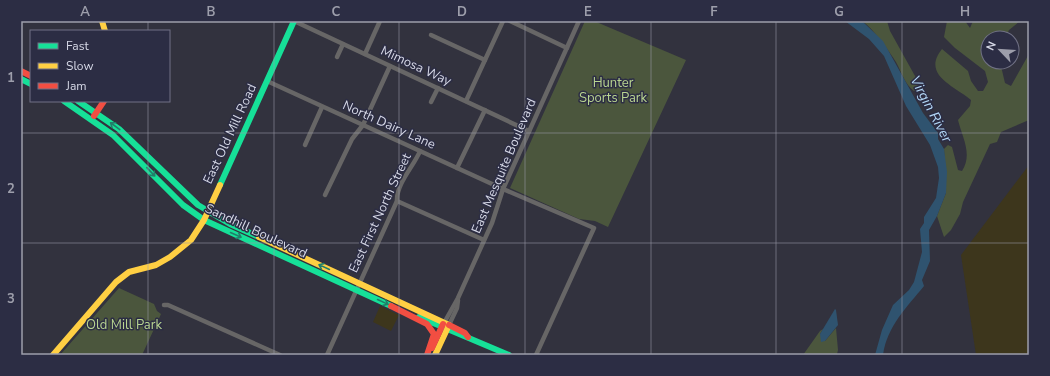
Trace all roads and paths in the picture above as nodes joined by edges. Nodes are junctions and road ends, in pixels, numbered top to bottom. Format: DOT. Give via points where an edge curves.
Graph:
graph roads {
  1 [pos="294,21"];
  2 [pos="380,21"];
  3 [pos="503,21"];
  4 [pos="510,21"];
  5 [pos="579,21"];
  6 [pos="431,35"];
  7 [pos="343,44"];
  8 [pos="567,48"];
  9 [pos="365,54"];
  10 [pos="336,57"];
  11 [pos="485,60"];
  12 [pos="390,66"];
  13 [pos="21,79"];
  14 [pos="267,81"];
  15 [pos="30,84"];
  16 [pos="438,88"];
  17 [pos="466,101"];
  18 [pos="66,102"];
  19 [pos="80,102"];
  20 [pos="103,102"];
  21 [pos="431,102"];
  22 [pos="322,106"];
  23 [pos="485,110"];
  24 [pos="96,113"];
  25 [pos="92,119"];
  26 [pos="363,125"];
  27 [pos="529,131"];
  28 [pos="305,145"];
  29 [pos="420,151"];
  30 [pos="457,168"];
  31 [pos="503,189"];
  32 [pos="325,195"];
  33 [pos="397,201"];
  34 [pos="207,211"];
  35 [pos="204,220"];
  36 [pos="484,240"];
  37 [pos="268,250"];
  38 [pos="302,257"];
  39 [pos="358,286"];
  40 [pos="164,305"];
  41 [pos="409,314"];
  42 [pos="446,326"];
  43 [pos="53,355"];
  44 [pos="280,355"];
  45 [pos="327,355"];
  46 [pos="428,355"];
  47 [pos="435,355"];
  48 [pos="509,355"];
  49 [pos="536,355"];
  1 -- 7 [label="street, Mimosa Way"];
  1 -- 14 [label="main road, East Old Mill Road"];
  2 -- 9 [label="street"];
  3 -- 11 [label="street"];
  4 -- 8 [label="street"];
  5 -- 8 [label="street, East Mesquite Boulevard"];
  6 -- 11 [label="street"];
  7 -- 9 [label="street, Mimosa Way"];
  7 -- 10 [label="street"];
  8 -- 27 [label="street, East Mesquite Boulevard"];
  9 -- 12 [label="street, Mimosa Way"];
  11 -- 17 [label="street"];
  12 -- 16 [label="street, Mimosa Way"];
  12 -- 26 [label="street"];
  13 -- 15 [label="main road"];
  14 -- 22 [label="street, North Dairy Lane"];
  14 -- 34 [label="main road, East Old Mill Road"];
  16 -- 17 [label="street, Mimosa Way"];
  16 -- 21 [label="street"];
  17 -- 23 [label="street, Mimosa Way"];
  18 -- 25 [label="main road, Sandhill Boulevard"];
  19 -- 24 [label="main road, Sandhill Boulevard"];
  20 -- 24 [label="main road"];
  22 -- 26 [label="street, North Dairy Lane"];
  22 -- 28 [label="street"];
  23 -- 27 [label="street, Mimosa Way"];
  23 -- 30 [label="street"];
  24 -- 25 [label="main road"];
  34 -- 24 [label="main road, Sandhill Boulevard, one-way" via="176,186 119,129"];
  25 -- 35 [label="main road, Sandhill Boulevard, one-way" via="128,149 185,206"];
  26 -- 29 [label="street, North Dairy Lane"];
  26 -- 32 [label="street" via="352,139"];
  27 -- 31 [label="street, East Mesquite Boulevard"];
  29 -- 30 [label="street, North Dairy Lane"];
  29 -- 33 [label="street, East First North Street" via="402,184"];
  30 -- 31 [label="street, North Dairy Lane"];
  31 -- 36 [label="street, East Mesquite Boulevard"];
  31 -- 49 [label="street, North Dairy Lane" via="594,228"];
  33 -- 36 [label="street"];
  33 -- 39 [label="street, East First North Street"];
  34 -- 35 [label="main road, East Old Mill Road"];
  34 -- 38 [label="main road, Sandhill Boulevard"];
  35 -- 37 [label="main road, Sandhill Boulevard, one-way"];
  35 -- 43 [label="main road, East Old Mill Road" via="191,240 170,257 156,265 129,272 116,282"];
  36 -- 42 [label="street, East Mesquite Boulevard"];
  37 -- 38 [label="main road" via="297,260"];
  37 -- 39 [label="main road, Sandhill Boulevard"];
  39 -- 38 [label="main road, Sandhill Boulevard, one-way"];
  39 -- 41 [label="main road, Sandhill Boulevard, one-way"];
  39 -- 42 [label="main road, Sandhill Boulevard"];
  39 -- 45 [label="street, East First North Street"];
  40 -- 44 [label="street"];
  41 -- 42 [label="main road, Sandhill Boulevard"];
  41 -- 46 [label="main road" via="433,330"];
  42 -- 46 [label="main road, East Mesquite Boulevard"];
  42 -- 47 [label="main road, East Mesquite Boulevard"];
  42 -- 48 [label="main road" via="463,337"];
}
